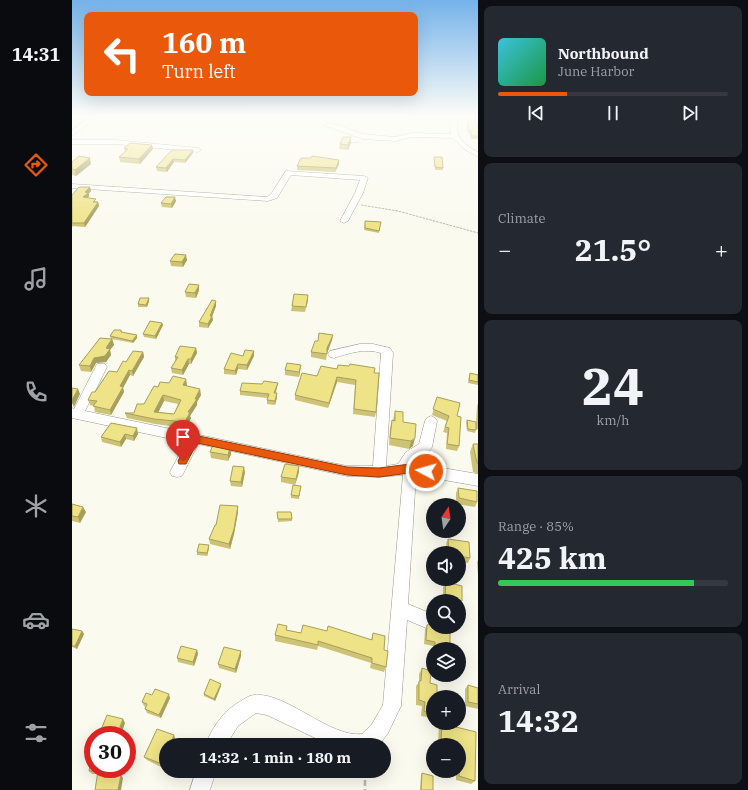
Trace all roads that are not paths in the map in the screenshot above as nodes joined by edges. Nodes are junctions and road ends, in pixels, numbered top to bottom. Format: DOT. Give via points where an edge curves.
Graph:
graph roads {
  1 [pos="72,186"];
  2 [pos="344,222"];
  3 [pos="334,354"];
  4 [pos="101,367"];
  5 [pos="75,413"];
  6 [pos="431,421"];
  7 [pos="194,439"];
  8 [pos="406,469"];
  9 [pos="177,472"];
  10 [pos="379,472"];
  11 [pos="478,480"];
  12 [pos="400,609"];
  13 [pos="426,620"];
  14 [pos="219,738"];
  15 [pos="338,738"];
  16 [pos="372,738"];
  17 [pos="204,778"];
  18 [pos="200,790"];
  1 -- 2 [label="street" via="268,198 274,196 289,173 362,177 364,179"];
  3 -- 10 [label="street" via="358,348 380,349 387,353"];
  4 -- 5 [label="street"];
  5 -- 7 [label="street"];
  6 -- 8 [label="street" via="425,447 410,456"];
  7 -- 9 [label="street"];
  7 -- 10 [label="street" via="347,471"];
  8 -- 10 [label="street"];
  8 -- 11 [label="street"];
  8 -- 12 [label="street"];
  12 -- 13 [label="street"];
  12 -- 16 [label="street" via="392,706 386,721"];
  14 -- 15 [label="street" via="231,719 254,704 271,707"];
  17 -- 18 [label="street"];
}
